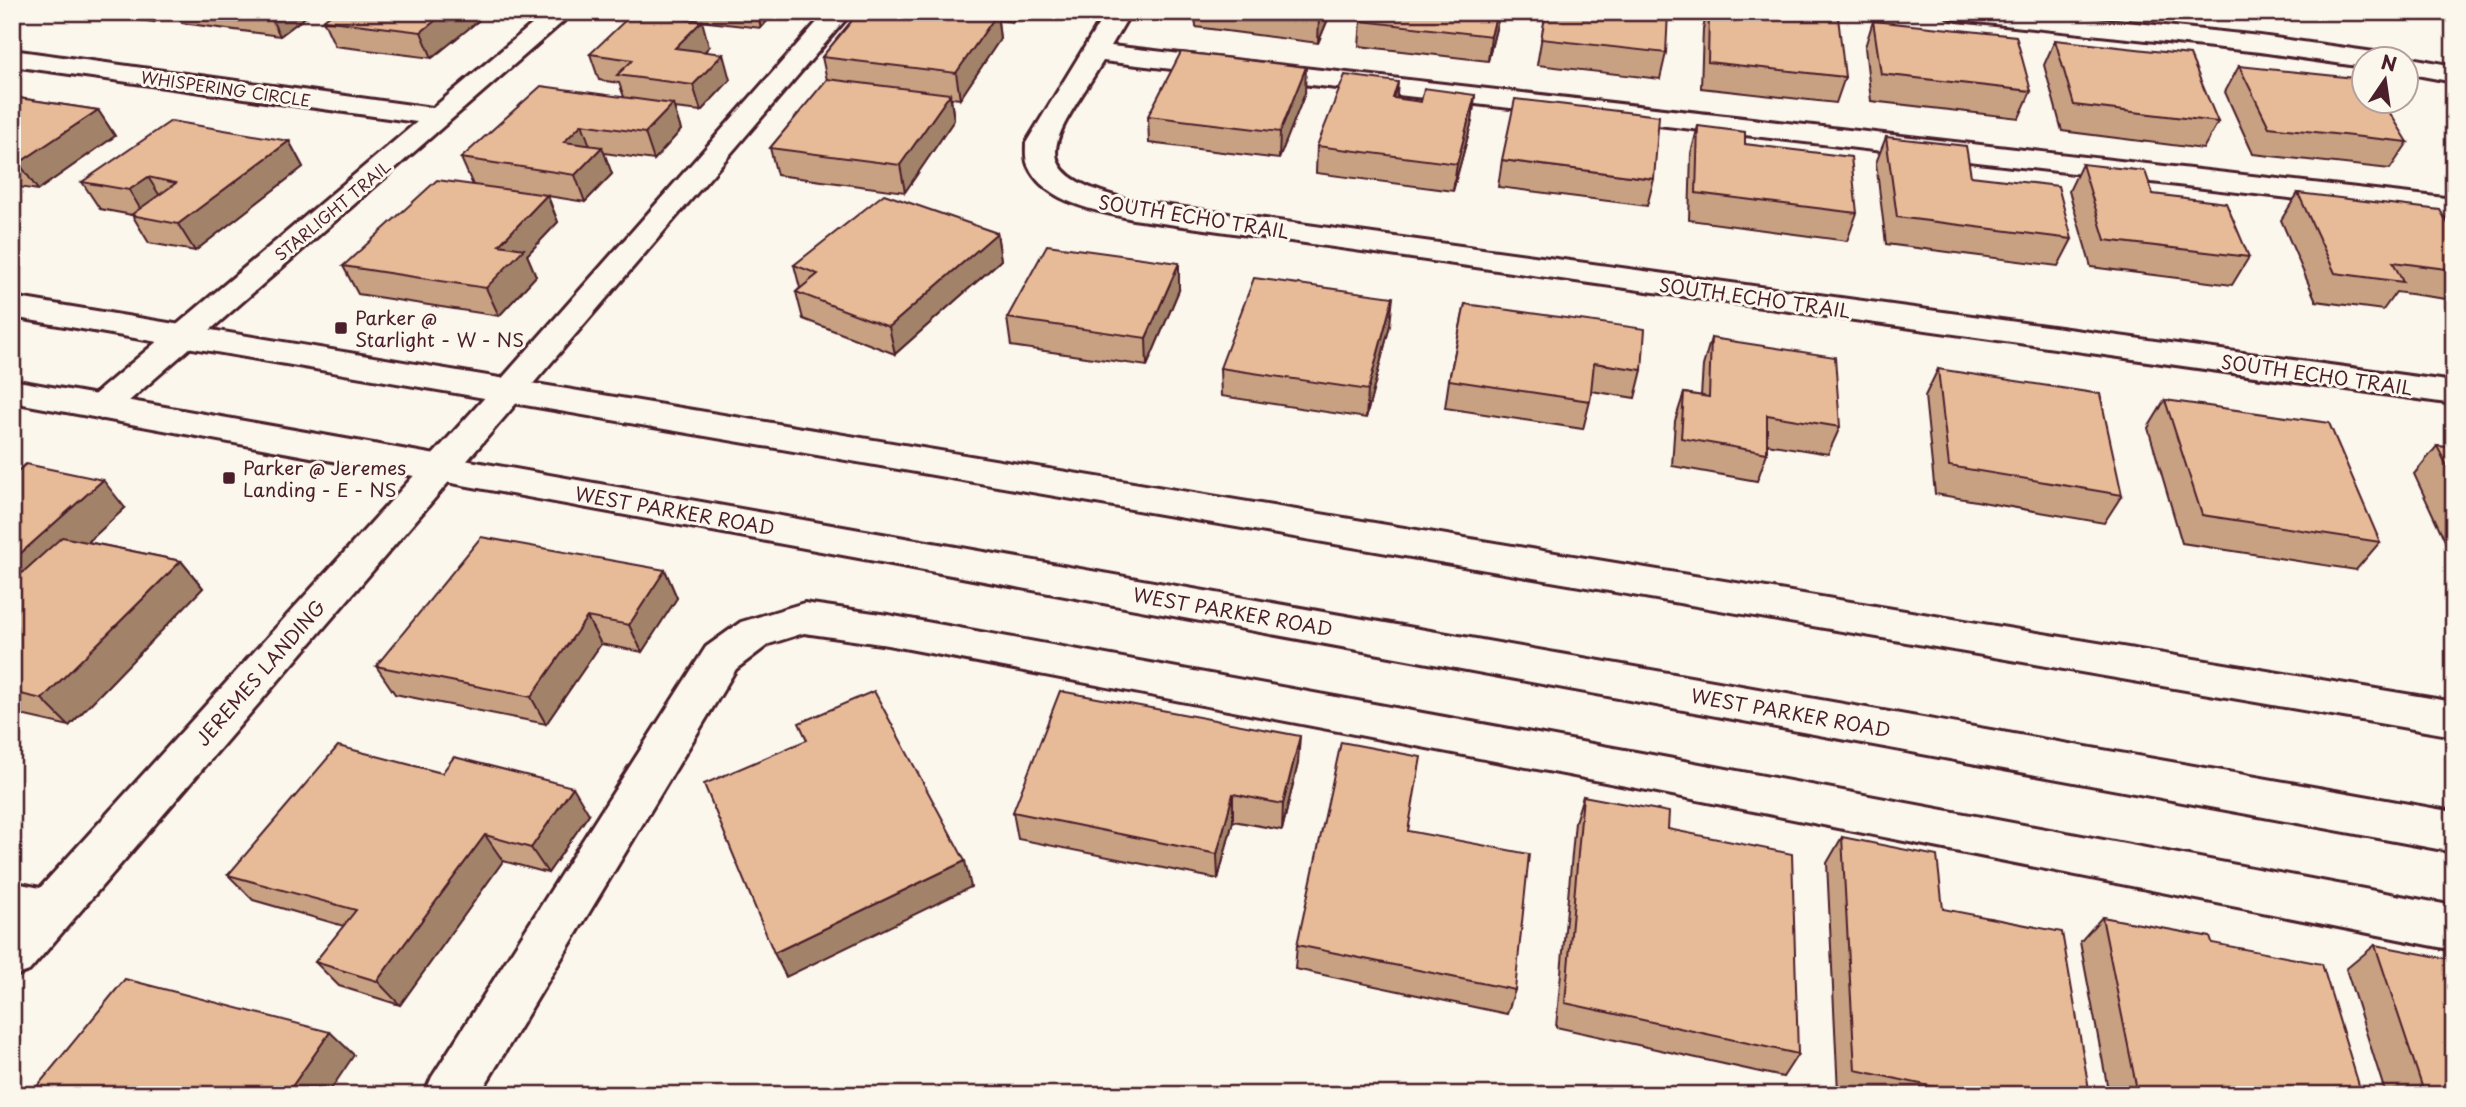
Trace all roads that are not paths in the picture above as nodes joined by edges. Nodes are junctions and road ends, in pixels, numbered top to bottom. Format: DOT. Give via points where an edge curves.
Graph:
graph roads {
  1 [pos="562,12"];
  2 [pos="839,12"];
  3 [pos="1119,12"];
  4 [pos="1957,12"];
  5 [pos="1096,52"];
  6 [pos="2350,57"];
  7 [pos="12,58"];
  8 [pos="2420,68"];
  9 [pos="2454,74"];
  10 [pos="440,117"];
  11 [pos="2454,208"];
  12 [pos="12,307"];
  13 [pos="184,336"];
  14 [pos="12,391"];
  15 [pos="510,391"];
  16 [pos="2454,393"];
  17 [pos="101,407"];
  18 [pos="440,467"];
  19 [pos="2454,719"];
  20 [pos="2454,832"];
  21 [pos="31,907"];
  22 [pos="2454,928"];
  23 [pos="12,955"];
  24 [pos="450,1095"];
  1 -- 10 [label="street, STARLIGHT TRAIL"];
  2 -- 15 [label="street, JEREMES LANDING"];
  3 -- 5 [label="street"];
  4 -- 6 [label="street"];
  5 -- 11 [label="street"];
  5 -- 16 [label="street, SOUTH ECHO TRAIL" via="1040,143 1042,166 1061,184 1091,200 1133,210"];
  7 -- 10 [label="street, WHISPERING CIRCLE"];
  8 -- 9 [label="street"];
  10 -- 13 [label="street, STARLIGHT TRAIL"];
  12 -- 13 [label="street"];
  13 -- 15 [label="street"];
  13 -- 17 [label="street, STARLIGHT TRAIL"];
  14 -- 17 [label="street, WEST PARKER ROAD"];
  15 -- 18 [label="street, JEREMES LANDING"];
  15 -- 19 [label="street"];
  17 -- 18 [label="street, WEST PARKER ROAD"];
  18 -- 20 [label="street, WEST PARKER ROAD"];
  18 -- 21 [label="street, JEREMES LANDING"];
  21 -- 23 [label="street, JEREMES LANDING"];
  22 -- 24 [label="street" via="1652,773 804,618 755,633 720,658"];
}
